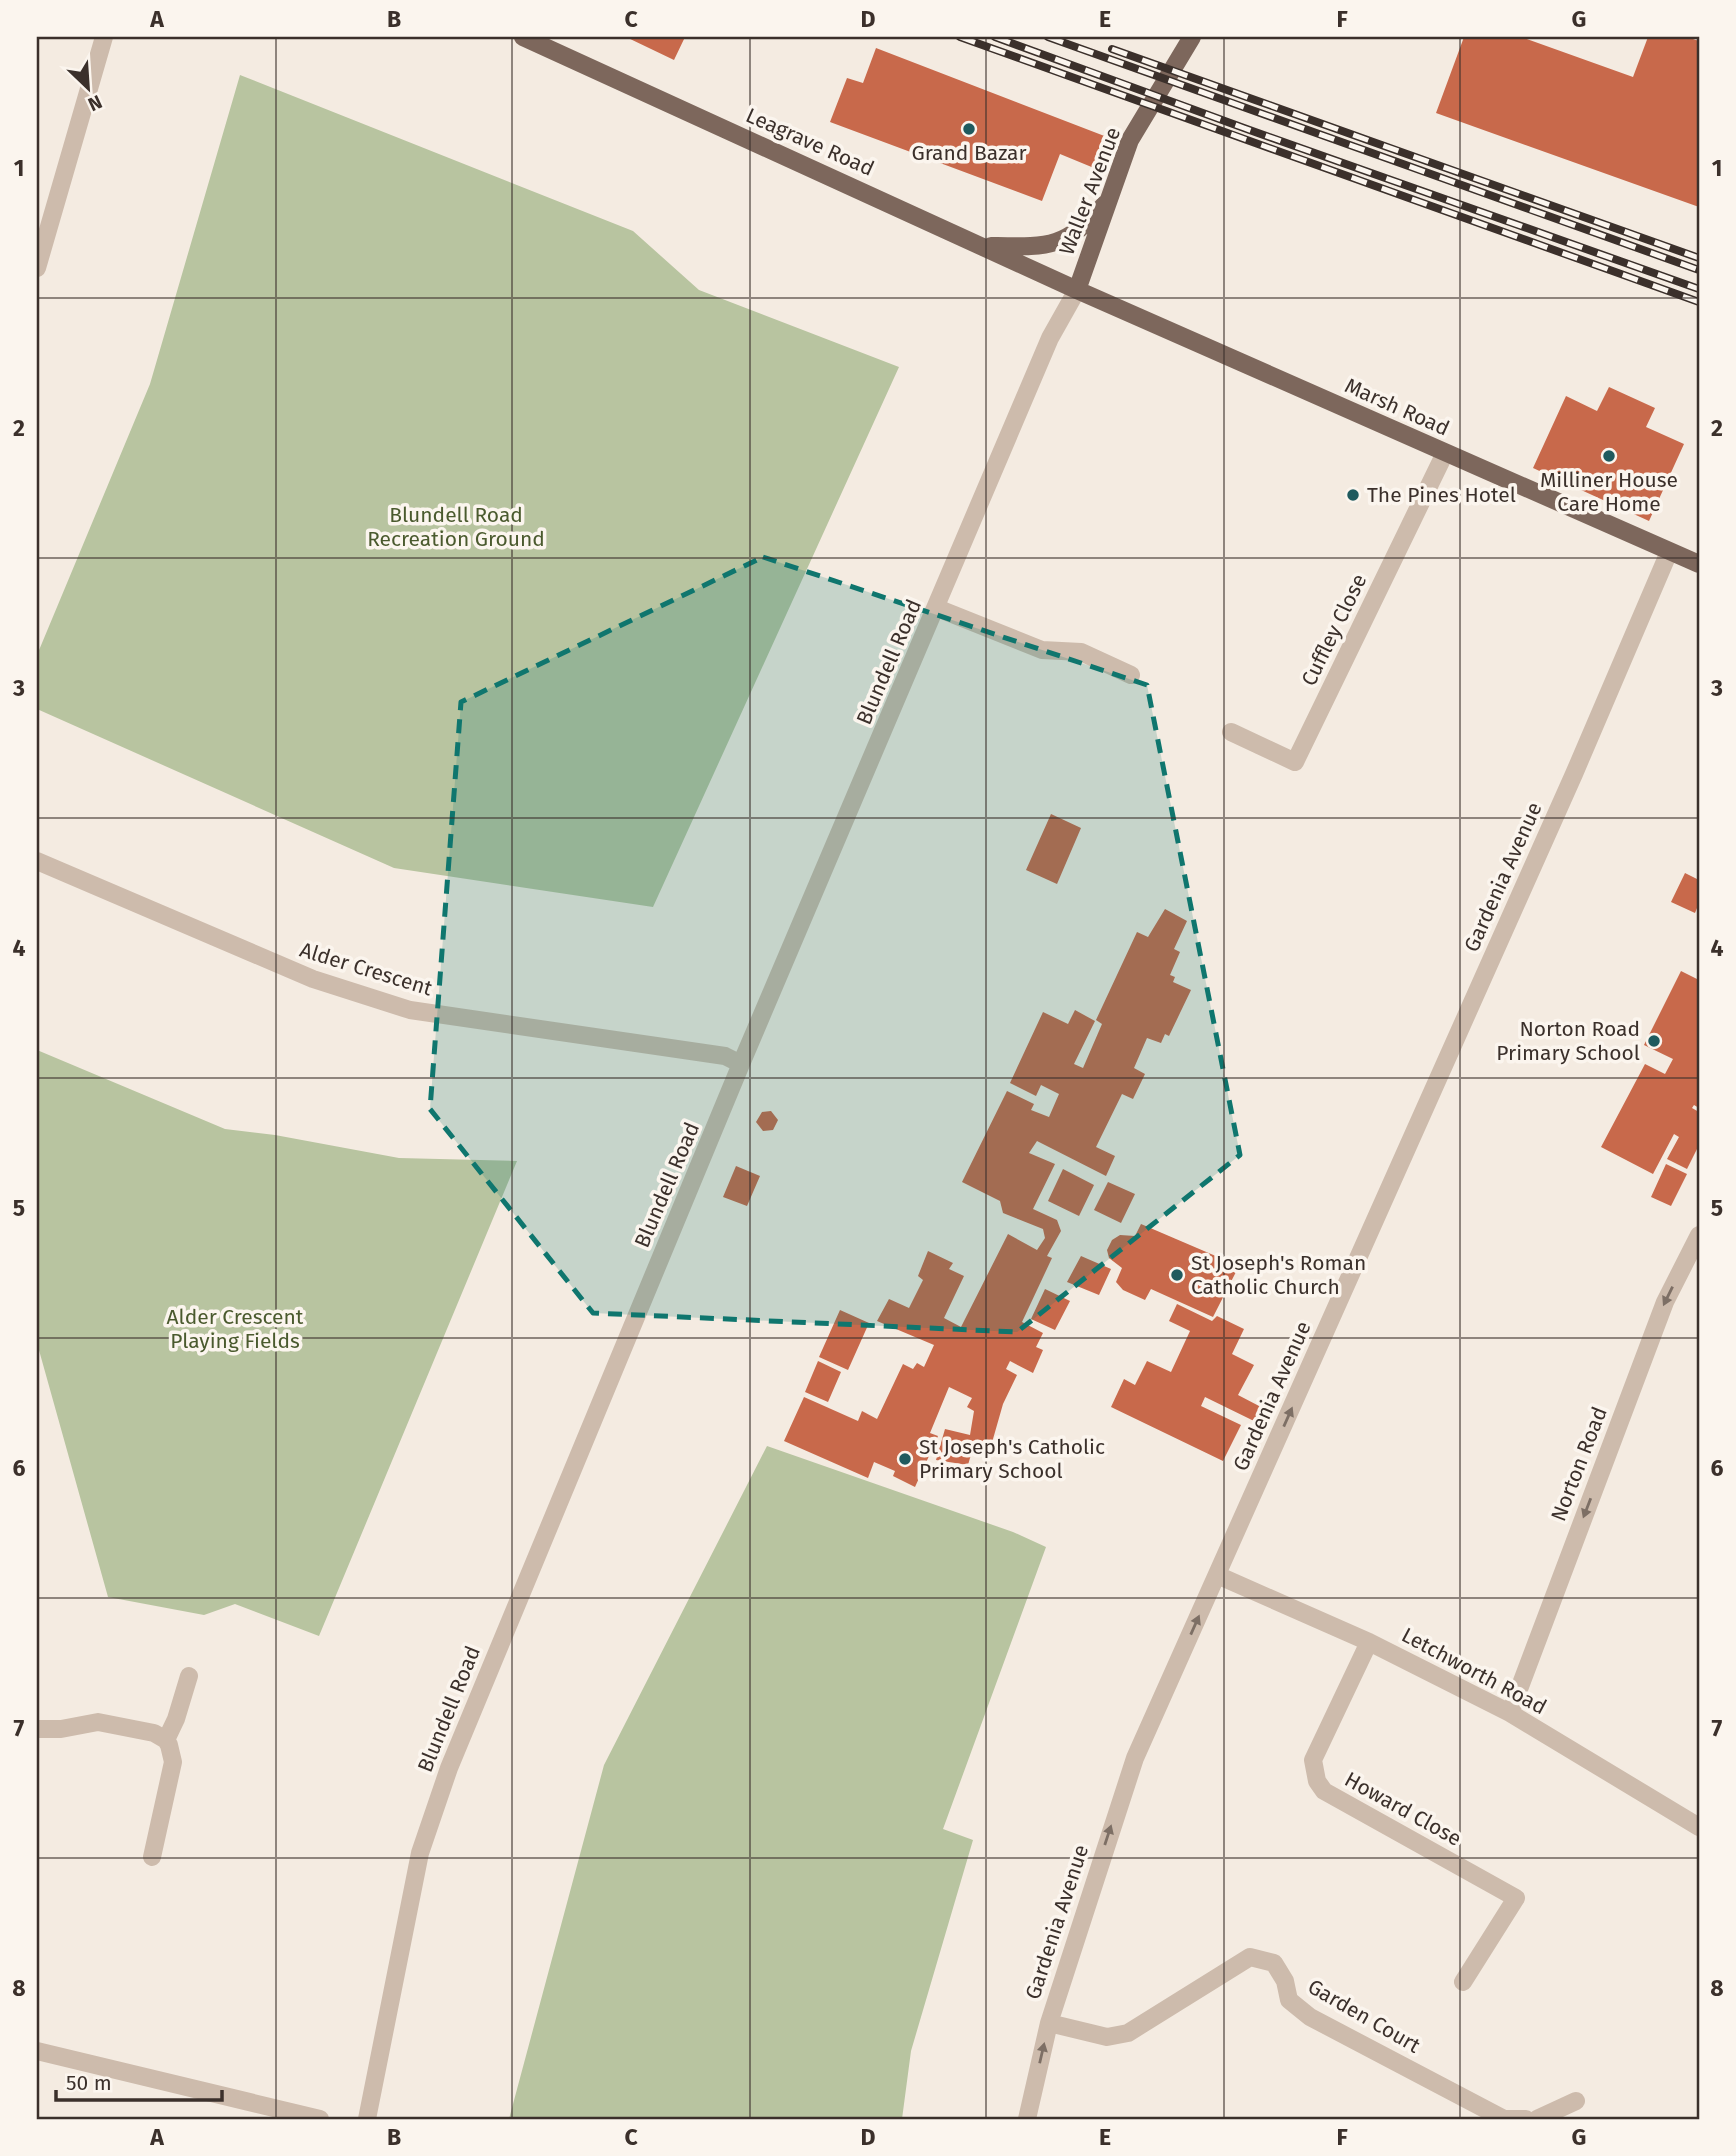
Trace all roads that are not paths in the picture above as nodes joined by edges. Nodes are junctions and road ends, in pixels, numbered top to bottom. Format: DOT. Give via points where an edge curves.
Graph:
graph roads {
  1 [pos="104,37"];
  2 [pos="523,37"];
  3 [pos="1188,43"];
  4 [pos="1106,204"];
  5 [pos="984,246"];
  6 [pos="37,268"];
  7 [pos="1077,290"];
  8 [pos="1445,453"];
  9 [pos="1670,552"];
  10 [pos="1699,564"];
  11 [pos="937,608"];
  12 [pos="1130,675"];
  13 [pos="1231,732"];
  14 [pos="37,861"];
  15 [pos="741,1064"];
  16 [pos="1699,1235"];
  17 [pos="1217,1575"];
  18 [pos="1369,1642"];
  19 [pos="189,1675"];
  20 [pos="1510,1713"];
  21 [pos="37,1730"];
  22 [pos="166,1740"];
  23 [pos="1699,1827"];
  24 [pos="152,1857"];
  25 [pos="1463,1982"];
  26 [pos="1049,2023"];
  27 [pos="37,2051"];
  28 [pos="1576,2101"];
  29 [pos="320,2119"];
  30 [pos="367,2119"];
  31 [pos="1027,2119"];
  32 [pos="1527,2119"];
  33 [pos="1537,2119"];
  1 -- 6 [label="street"];
  2 -- 5 [label="main road, Leagrave Road"];
  3 -- 4 [label="main road, Waller Avenue" via="1130,140"];
  4 -- 5 [label="main road" via="1079,231 1059,242 1032,247"];
  4 -- 7 [label="main road, Waller Avenue"];
  5 -- 7 [label="main road, Leagrave Road"];
  7 -- 8 [label="main road, Marsh Road"];
  7 -- 11 [label="street, Blundell Road" via="1050,338"];
  8 -- 9 [label="main road, Marsh Road"];
  8 -- 13 [label="street, Cuffley Close" via="1296,762"];
  9 -- 10 [label="main road, Marsh Road"];
  17 -- 9 [label="street, Gardenia Avenue, one-way"];
  11 -- 12 [label="street" via="1042,650 1081,652"];
  11 -- 15 [label="street, Blundell Road"];
  14 -- 15 [label="street, Alder Crescent" via="313,979 410,1010 725,1056"];
  15 -- 30 [label="street, Blundell Road" via="449,1768 421,1853"];
  16 -- 20 [label="street, Norton Road, one-way" via="1665,1302"];
  17 -- 18 [label="street, Letchworth Road"];
  26 -- 17 [label="street, Gardenia Avenue, one-way" via="1123,1788"];
  18 -- 20 [label="street, Letchworth Road"];
  18 -- 25 [label="street, Howard Close" via="1313,1760 1317,1781 1324,1791 1516,1898"];
  19 -- 22 [label="street"];
  20 -- 23 [label="street, Letchworth Road"];
  21 -- 22 [label="street" via="98,1722 154,1733"];
  22 -- 24 [label="street" via="173,1762"];
  31 -- 26 [label="street, Gardenia Avenue, one-way"];
  26 -- 32 [label="street, Garden Court" via="1107,2037 1128,2033 1250,1957 1274,1963 1289,2000 1310,2017 1504,2119"];
  27 -- 29 [label="street"];
  28 -- 33 [label="street"];
}
